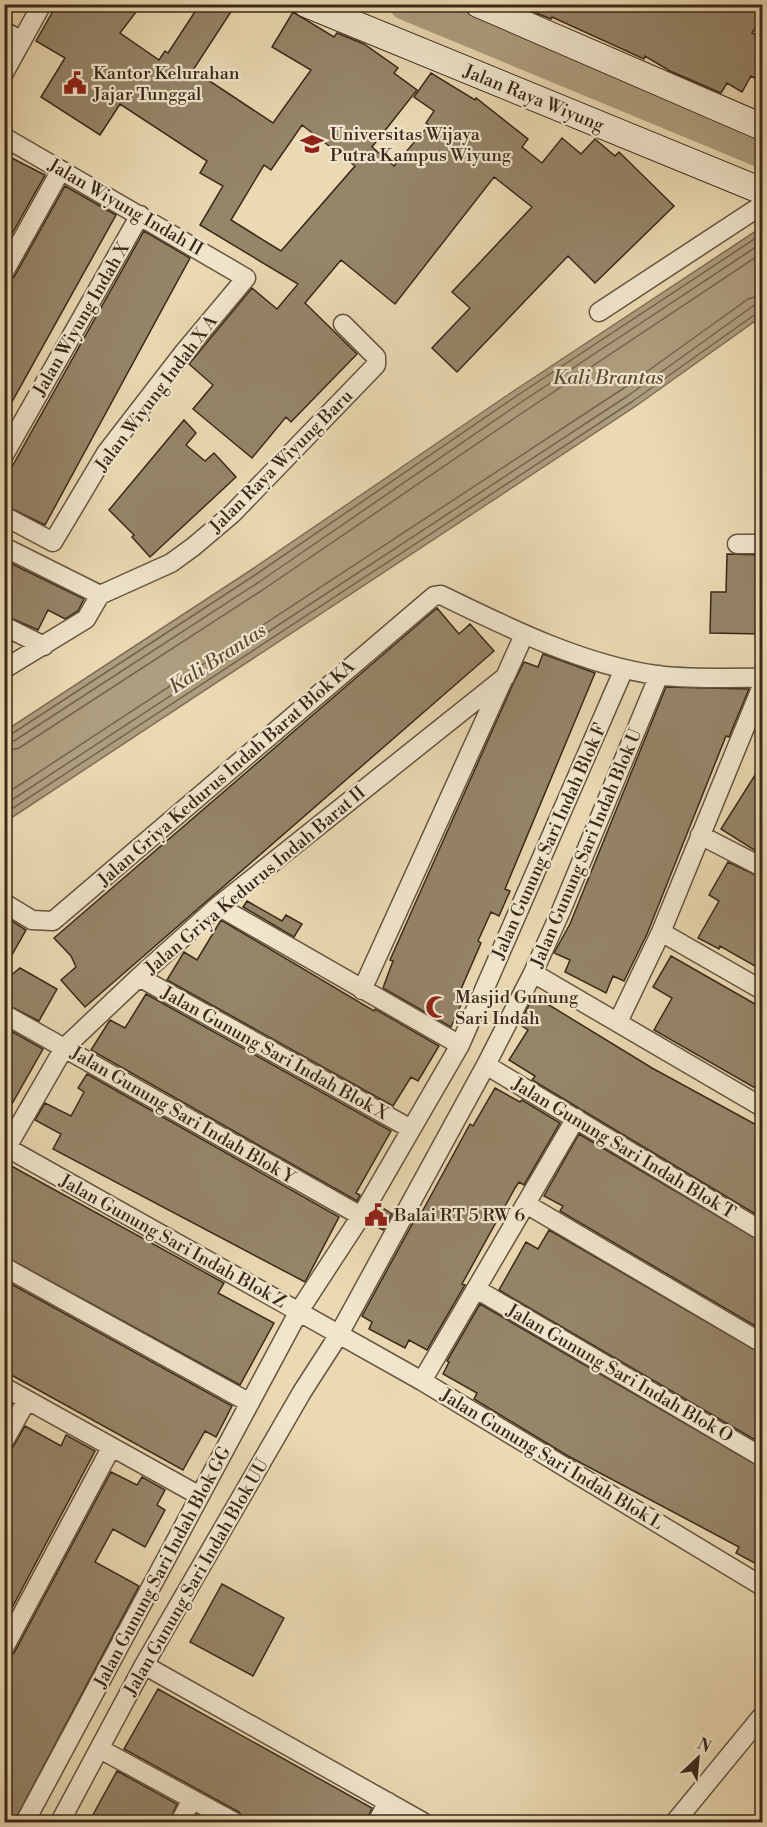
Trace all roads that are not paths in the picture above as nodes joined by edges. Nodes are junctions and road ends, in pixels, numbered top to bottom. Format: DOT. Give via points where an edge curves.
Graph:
graph roads {
  1 [pos="42,4"];
  2 [pos="306,4"];
  3 [pos="478,4"];
  4 [pos="4,31"];
  5 [pos="22,41"];
  6 [pos="4,73"];
  7 [pos="762,127"];
  8 [pos="4,137"];
  9 [pos="61,170"];
  10 [pos="762,191"];
  11 [pos="762,205"];
  12 [pos="140,215"];
  13 [pos="4,272"];
  14 [pos="246,278"];
  15 [pos="599,312"];
  16 [pos="343,324"];
  17 [pos="4,455"];
  18 [pos="4,516"];
  19 [pos="737,544"];
  20 [pos="762,544"];
  21 [pos="4,547"];
  22 [pos="100,595"];
  23 [pos="4,626"];
  24 [pos="524,635"];
  25 [pos="44,646"];
  26 [pos="4,669"];
  27 [pos="624,669"];
  28 [pos="659,675"];
  29 [pos="505,678"];
  30 [pos="762,678"];
  31 [pos="762,686"];
  32 [pos="700,835"];
  33 [pos="762,867"];
  34 [pos="4,903"];
  35 [pos="218,906"];
  36 [pos="661,932"];
  37 [pos="533,973"];
  38 [pos="139,977"];
  39 [pos="362,990"];
  40 [pos="762,990"];
  41 [pos="4,1014"];
  42 [pos="618,1022"];
  43 [pos="460,1045"];
  44 [pos="64,1048"];
  45 [pos="486,1065"];
  46 [pos="762,1107"];
  47 [pos="576,1118"];
  48 [pos="411,1129"];
  49 [pos="6,1146"];
  50 [pos="526,1204"];
  51 [pos="361,1216"];
  52 [pos="762,1231"];
  53 [pos="4,1267"];
  54 [pos="478,1290"];
  55 [pos="299,1311"];
  56 [pos="339,1336"];
  57 [pos="762,1342"];
  58 [pos="422,1381"];
  59 [pos="4,1387"];
  60 [pos="27,1400"];
  61 [pos="250,1403"];
  62 [pos="4,1441"];
  63 [pos="111,1448"];
  64 [pos="762,1457"];
  65 [pos="200,1496"];
  66 [pos="762,1586"];
  67 [pos="4,1648"];
  68 [pos="144,1665"];
  69 [pos="762,1716"];
  70 [pos="100,1749"];
  71 [pos="192,1799"];
  72 [pos="388,1802"];
  73 [pos="24,1822"];
  74 [pos="60,1822"];
  75 [pos="180,1822"];
  76 [pos="234,1822"];
  77 [pos="377,1822"];
  78 [pos="423,1822"];
  79 [pos="675,1822"];
  1 -- 5 [label="street"];
  2 -- 10 [label="main road, Jalan Raya Wiyung"];
  3 -- 7 [label="main road"];
  4 -- 5 [label="street"];
  5 -- 6 [label="street"];
  8 -- 9 [label="street, Jalan Wiyung Indah II"];
  9 -- 12 [label="street, Jalan Wiyung Indah II"];
  9 -- 13 [label="street"];
  11 -- 15 [label="street"];
  12 -- 14 [label="street, Jalan Wiyung Indah II"];
  12 -- 17 [label="street, Jalan Wiyung Indah X"];
  14 -- 18 [label="street, Jalan Wiyung Indah X A" via="106,453 53,542"];
  16 -- 22 [label="street, Jalan Raya Wiyung Baru" via="376,357 376,365 232,514 193,547 171,563"];
  19 -- 20 [label="street"];
  21 -- 22 [label="street"];
  22 -- 25 [label="street" via="86,619"];
  23 -- 25 [label="street"];
  24 -- 27 [label="street"];
  24 -- 29 [label="street, Jalan Griya Kedurus Indah Barat II"];
  24 -- 34 [label="street, Jalan Griya Kedurus Indah Barat Blok KA" via="441,595 431,598 53,921 32,920"];
  25 -- 26 [label="street"];
  27 -- 28 [label="street"];
  27 -- 43 [label="street, Jalan Gunung Sari Indah Blok F"];
  28 -- 30 [label="street"];
  28 -- 37 [label="street, Jalan Gunung Sari Indah Blok U"];
  29 -- 35 [label="street, Jalan Griya Kedurus Indah Barat II"];
  29 -- 39 [label="street"];
  31 -- 32 [label="street"];
  32 -- 33 [label="street"];
  32 -- 36 [label="street"];
  35 -- 38 [label="street, Jalan Griya Kedurus Indah Barat II"];
  35 -- 39 [label="street"];
  36 -- 40 [label="street"];
  36 -- 42 [label="street"];
  37 -- 42 [label="street"];
  37 -- 45 [label="street, Jalan Gunung Sari Indah Blok U"];
  38 -- 44 [label="street, Jalan Griya Kedurus Indah Barat II"];
  38 -- 48 [label="street, Jalan Gunung Sari Indah Blok X"];
  39 -- 43 [label="street"];
  41 -- 44 [label="street, Jalan Gunung Sari Indah Blok Y"];
  42 -- 46 [label="street"];
  43 -- 48 [label="street, Jalan Gunung Sari Indah Blok F"];
  44 -- 49 [label="street, Jalan Griya Kedurus Indah Barat II"];
  44 -- 51 [label="street, Jalan Gunung Sari Indah Blok Y"];
  45 -- 47 [label="street, Jalan Gunung Sari Indah Blok T"];
  45 -- 56 [label="street, Jalan Gunung Sari Indah Blok U"];
  47 -- 50 [label="street"];
  47 -- 52 [label="street, Jalan Gunung Sari Indah Blok T"];
  48 -- 51 [label="street, Jalan Gunung Sari Indah Blok F"];
  49 -- 55 [label="street, Jalan Gunung Sari Indah Blok Z"];
  50 -- 54 [label="street"];
  50 -- 57 [label="street"];
  51 -- 55 [label="street, Jalan Gunung Sari Indah Blok F"];
  53 -- 61 [label="street"];
  54 -- 58 [label="street"];
  54 -- 64 [label="street, Jalan Gunung Sari Indah Blok O"];
  55 -- 56 [label="street, Jalan Gunung Sari Indah Blok Z"];
  55 -- 61 [label="street, Jalan Gunung Sari Indah Blok GG"];
  56 -- 58 [label="street, Jalan Gunung Sari Indah Blok L"];
  56 -- 68 [label="street, Jalan Gunung Sari Indah Blok UU" via="302,1392"];
  58 -- 66 [label="street, Jalan Gunung Sari Indah Blok L"];
  59 -- 60 [label="street"];
  60 -- 62 [label="street"];
  60 -- 63 [label="street"];
  61 -- 65 [label="street, Jalan Gunung Sari Indah Blok GG"];
  63 -- 65 [label="street"];
  63 -- 67 [label="street"];
  65 -- 73 [label="street, Jalan Gunung Sari Indah Blok GG"];
  68 -- 70 [label="street, Jalan Gunung Sari Indah Blok UU"];
  68 -- 72 [label="street"];
  69 -- 79 [label="street"];
  70 -- 71 [label="street"];
  70 -- 74 [label="street, Jalan Gunung Sari Indah Blok UU"];
  71 -- 75 [label="street"];
  71 -- 76 [label="street"];
  72 -- 77 [label="street"];
  72 -- 78 [label="street"];
}
